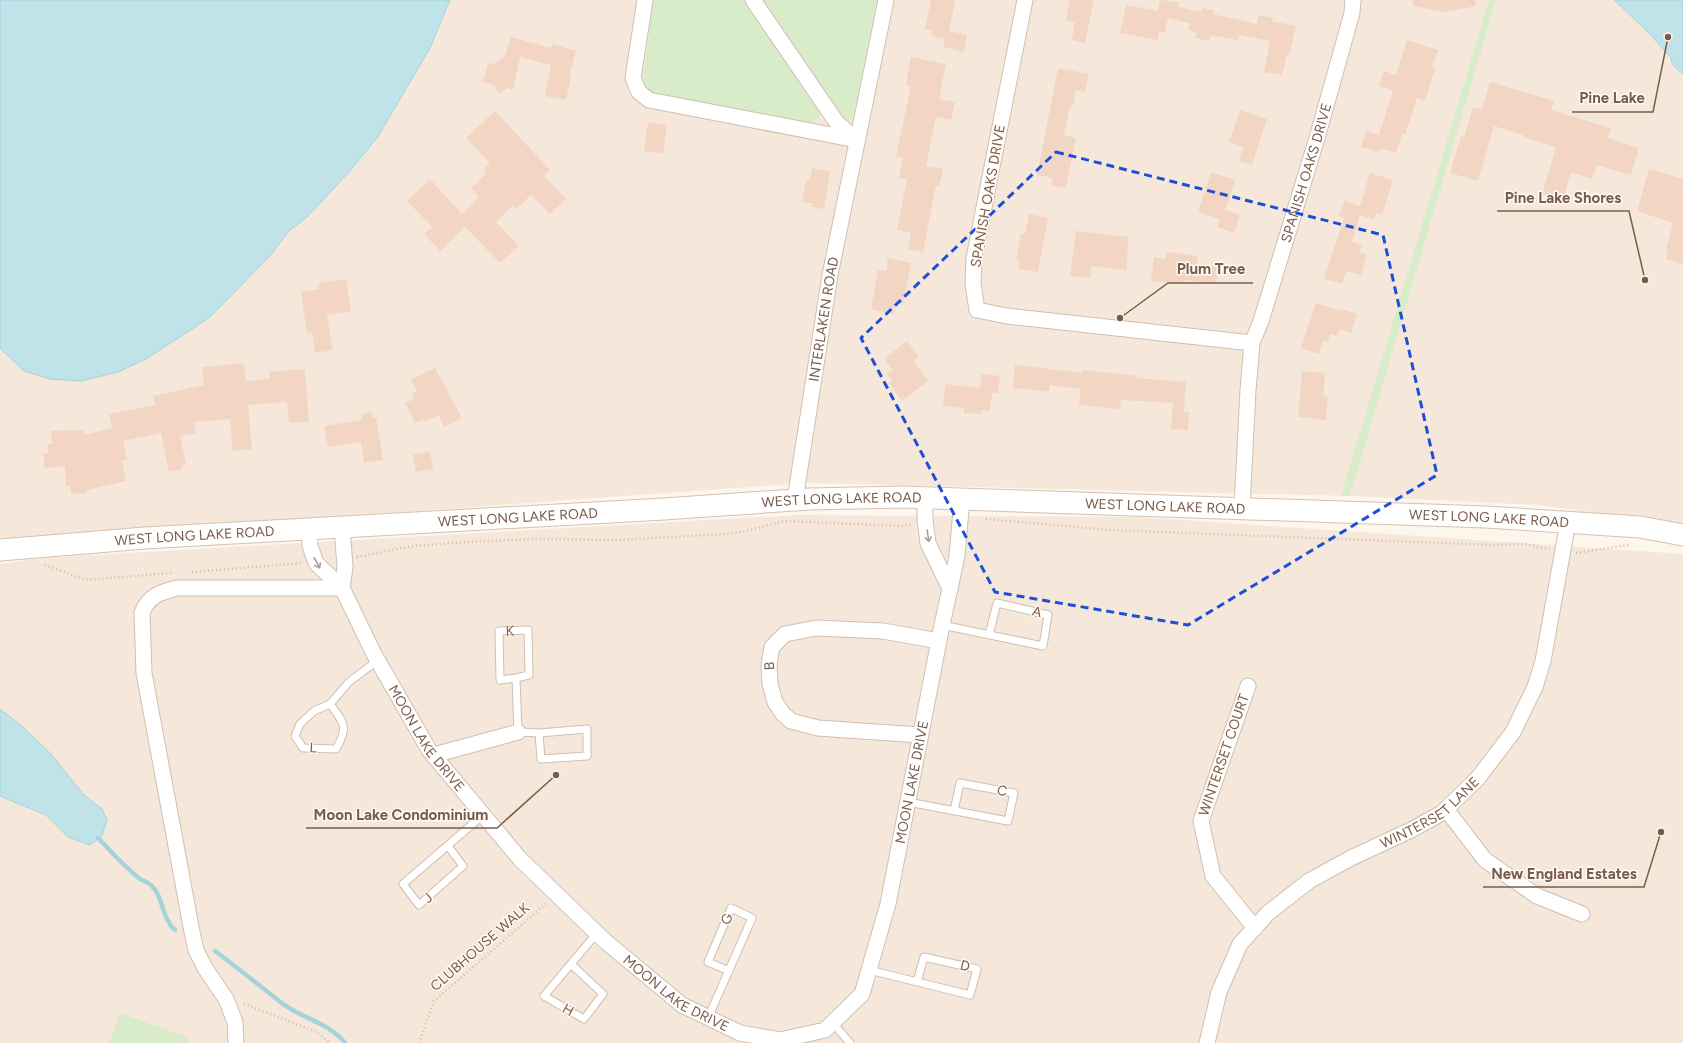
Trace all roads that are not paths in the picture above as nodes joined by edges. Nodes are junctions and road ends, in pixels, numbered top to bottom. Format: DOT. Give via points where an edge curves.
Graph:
graph roads {
  1 [pos="645,0"];
  2 [pos="753,0"];
  3 [pos="886,0"];
  4 [pos="1026,0"];
  5 [pos="1353,0"];
  6 [pos="857,140"];
  7 [pos="1252,343"];
  8 [pos="925,497"];
  9 [pos="794,500"];
  10 [pos="961,507"];
  11 [pos="1242,508"];
  12 [pos="1568,522"];
  13 [pos="342,527"];
  14 [pos="309,528"];
  15 [pos="1683,535"];
  16 [pos="0,550"];
  17 [pos="342,588"];
  18 [pos="950,589"];
  19 [pos="942,625"];
  20 [pos="989,635"];
  21 [pos="939,642"];
  22 [pos="378,660"];
  23 [pos="516,678"];
  24 [pos="1248,686"];
  25 [pos="330,704"];
  26 [pos="518,732"];
  27 [pos="539,733"];
  28 [pos="920,735"];
  29 [pos="434,756"];
  30 [pos="908,802"];
  31 [pos="1446,809"];
  32 [pos="954,810"];
  33 [pos="483,815"];
  34 [pos="448,846"];
  35 [pos="1582,914"];
  36 [pos="1255,928"];
  37 [pos="597,933"];
  38 [pos="571,964"];
  39 [pos="729,970"];
  40 [pos="869,970"];
  41 [pos="917,982"];
  42 [pos="708,1018"];
  43 [pos="833,1023"];
  44 [pos="746,1039"];
  45 [pos="236,1043"];
  46 [pos="850,1043"];
  47 [pos="1207,1043"];
  1 -- 6 [label="street" via="633,78 639,92 649,100"];
  2 -- 6 [label="street" via="837,123"];
  3 -- 6 [label="street, INTERLAKEN ROAD"];
  4 -- 7 [label="street, SPANISH OAKS DRIVE" via="974,258 973,284 977,310 1007,316"];
  5 -- 7 [label="street, SPANISH OAKS DRIVE" via="1352,13 1317,138"];
  6 -- 9 [label="street, INTERLAKEN ROAD" via="830,275"];
  7 -- 11 [label="street, SPANISH OAKS DRIVE"];
  8 -- 9 [label="main road, WEST LONG LAKE ROAD"];
  8 -- 10 [label="main road, WEST LONG LAKE ROAD"];
  8 -- 18 [label="street, one-way" via="928,543"];
  9 -- 13 [label="main road, WEST LONG LAKE ROAD"];
  10 -- 11 [label="main road, WEST LONG LAKE ROAD"];
  10 -- 18 [label="street, MOON LAKE DRIVE" via="957,556"];
  11 -- 12 [label="main road, WEST LONG LAKE ROAD"];
  12 -- 15 [label="main road, WEST LONG LAKE ROAD" via="1640,528"];
  12 -- 31 [label="street, WINTERSET LANE" via="1544,661 1535,686 1513,732 1478,778"];
  13 -- 14 [label="main road, WEST LONG LAKE ROAD"];
  13 -- 17 [label="street"];
  14 -- 16 [label="main road, WEST LONG LAKE ROAD"];
  14 -- 17 [label="street, MOON LAKE DRIVE, one-way" via="310,546 316,563"];
  17 -- 22 [label="street, MOON LAKE DRIVE"];
  17 -- 45 [label="street" via="177,588 160,592 151,598 144,605 142,613 144,673 192,932 196,950 205,968 226,999 235,1022"];
  18 -- 19 [label="street, MOON LAKE DRIVE"];
  19 -- 20 [label="lane, A"];
  19 -- 21 [label="street, MOON LAKE DRIVE"];
  20 -- 20 [label="lane, A" via="1043,646 1048,615 996,604"];
  21 -- 28 [label="street, MOON LAKE DRIVE"];
  21 -- 28 [label="street, B" via="883,631 816,628 785,634 772,646 769,664 770,684 775,702 791,721 818,728"];
  22 -- 25 [label="lane, L" via="349,682"];
  22 -- 29 [label="street, MOON LAKE DRIVE"];
  23 -- 23 [label="lane, K" via="529,675 528,630 499,631 500,680"];
  23 -- 26 [label="lane"];
  24 -- 36 [label="street, WINTERSET COURT" via="1201,821 1213,876"];
  25 -- 25 [label="lane, L" via="314,711 300,724 295,736 303,748 336,749 344,735 344,722"];
  26 -- 27 [label="lane"];
  26 -- 29 [label="street"];
  27 -- 27 [label="lane" via="541,759 588,756 586,729"];
  28 -- 30 [label="street, MOON LAKE DRIVE"];
  29 -- 33 [label="street, MOON LAKE DRIVE"];
  30 -- 32 [label="lane, C"];
  30 -- 40 [label="street, MOON LAKE DRIVE" via="888,904"];
  31 -- 35 [label="street" via="1485,860 1537,896"];
  31 -- 36 [label="street, WINTERSET LANE" via="1411,830 1351,858 1308,882 1268,913"];
  32 -- 32 [label="lane, C" via="1008,821 1014,793 960,783"];
  33 -- 34 [label="lane, J"];
  33 -- 37 [label="street, MOON LAKE DRIVE" via="520,859"];
  34 -- 34 [label="lane, J" via="403,884 419,905 463,866"];
  36 -- 47 [label="street, WINTERSET LANE" via="1240,944 1219,992"];
  37 -- 38 [label="lane, H"];
  37 -- 42 [label="street, MOON LAKE DRIVE" via="682,1005"];
  38 -- 38 [label="lane, H" via="544,996 584,1019 603,994"];
  39 -- 39 [label="lane, G" via="752,918 731,908 708,962"];
  39 -- 42 [label="lane, G"];
  40 -- 41 [label="lane, D"];
  40 -- 43 [label="street, MOON LAKE DRIVE" via="862,994"];
  41 -- 41 [label="lane, D" via="970,995 976,969 924,957"];
  42 -- 44 [label="street, MOON LAKE DRIVE" via="740,1033"];
  43 -- 44 [label="street, MOON LAKE DRIVE" via="825,1030 780,1040"];
  43 -- 46 [label="lane"];
}
